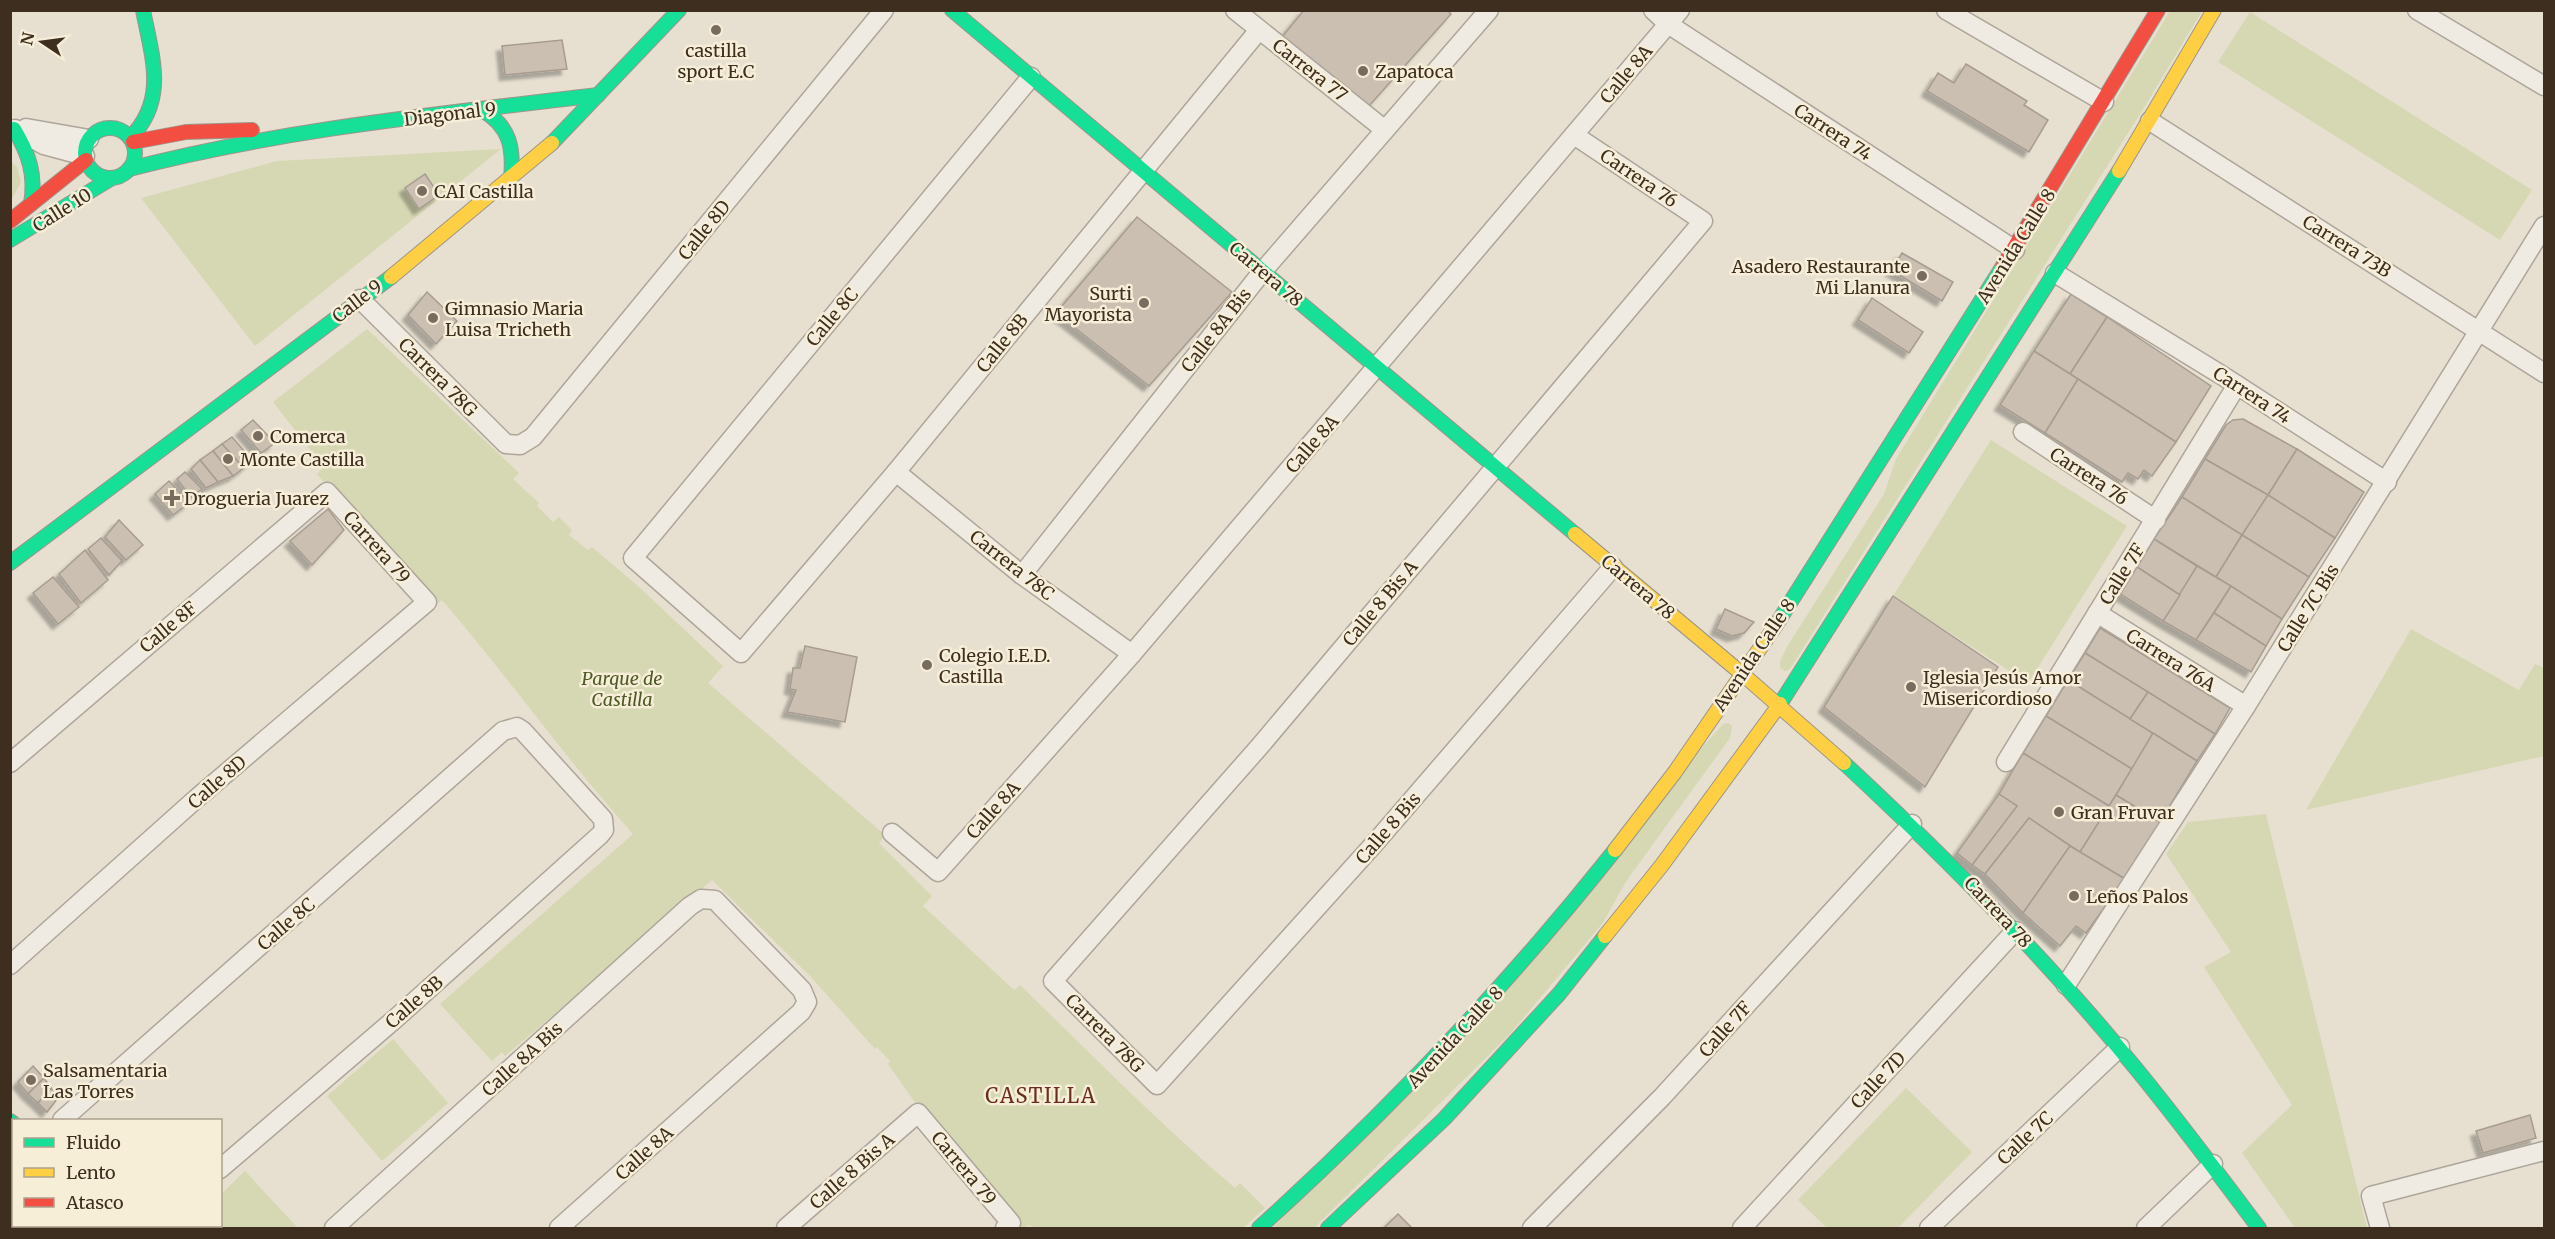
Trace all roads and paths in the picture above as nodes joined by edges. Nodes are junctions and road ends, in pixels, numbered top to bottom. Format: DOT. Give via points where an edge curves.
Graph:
graph roads {
  1 [pos="143,10"];
  2 [pos="884,10"];
  3 [pos="951,10"];
  4 [pos="1235,10"];
  5 [pos="1489,10"];
  6 [pos="1653,10"];
  7 [pos="1946,10"];
  8 [pos="2158,10"];
  9 [pos="2214,10"];
  10 [pos="2417,10"];
  11 [pos="675,12"];
  12 [pos="1674,17"];
  13 [pos="1259,30"];
  14 [pos="1031,77"];
  15 [pos="2544,86"];
  16 [pos="598,95"];
  17 [pos="162,100"];
  18 [pos="2104,102"];
  19 [pos="482,110"];
  20 [pos="2150,121"];
  21 [pos="12,127"];
  22 [pos="118,129"];
  23 [pos="1385,130"];
  24 [pos="303,131"];
  25 [pos="186,132"];
  26 [pos="1574,135"];
  27 [pos="132,140"];
  28 [pos="86,151"];
  29 [pos="129,169"];
  30 [pos="1143,171"];
  31 [pos="112,178"];
  32 [pos="511,179"];
  33 [pos="31,204"];
  34 [pos="10,221"];
  35 [pos="1703,221"];
  36 [pos="2544,226"];
  37 [pos="10,240"];
  38 [pos="2015,250"];
  39 [pos="1262,272"];
  40 [pos="2055,273"];
  41 [pos="360,299"];
  42 [pos="2481,331"];
  43 [pos="1377,368"];
  44 [pos="2544,373"];
  45 [pos="2237,385"];
  46 [pos="2023,432"];
  47 [pos="520,445"];
  48 [pos="1495,467"];
  49 [pos="896,472"];
  50 [pos="2387,482"];
  51 [pos="327,492"];
  52 [pos="2156,520"];
  53 [pos="10,563"];
  54 [pos="1613,567"];
  55 [pos="1022,575"];
  56 [pos="427,602"];
  57 [pos="2097,613"];
  58 [pos="741,653"];
  59 [pos="1132,654"];
  60 [pos="1744,674"];
  61 [pos="1780,704"];
  62 [pos="2246,706"];
  63 [pos="510,727"];
  64 [pos="2006,762"];
  65 [pos="10,763"];
  66 [pos="1912,824"];
  67 [pos="892,833"];
  68 [pos="715,900"];
  69 [pos="2015,931"];
  70 [pos="10,965"];
  71 [pos="1053,981"];
  72 [pos="2066,985"];
  73 [pos="2120,1047"];
  74 [pos="1157,1085"];
  75 [pos="918,1113"];
  76 [pos="63,1119"];
  77 [pos="2544,1151"];
  78 [pos="2213,1164"];
  79 [pos="222,1167"];
  80 [pos="1008,1226"];
  81 [pos="334,1228"];
  82 [pos="559,1228"];
  83 [pos="786,1228"];
  84 [pos="1258,1228"];
  85 [pos="1328,1228"];
  86 [pos="1532,1228"];
  87 [pos="1742,1228"];
  88 [pos="1929,1228"];
  89 [pos="2146,1228"];
  90 [pos="2259,1228"];
  91 [pos="2380,1228"];
  1 -- 17 [label="street"];
  2 -- 47 [label="street, Calle 8D" via="533,437"];
  3 -- 14 [label="street, Carrera 78"];
  4 -- 13 [label="street, Carrera 77"];
  5 -- 23 [label="street, Calle 8A Bis"];
  6 -- 12 [label="street, Carrera 74"];
  7 -- 18 [label="street"];
  8 -- 18 [label="street, Avenida Calle 8"];
  9 -- 20 [label="street"];
  10 -- 15 [label="street"];
  11 -- 16 [label="street, Calle 9"];
  12 -- 26 [label="street, Calle 8A"];
  12 -- 38 [label="street, Carrera 74"];
  13 -- 23 [label="street, Carrera 77"];
  13 -- 30 [label="street, Calle 8B"];
  14 -- 30 [label="street, Carrera 78"];
  14 -- 58 [label="street, Calle 8C" via="633,558"];
  16 -- 19 [label="street, Diagonal 9"];
  16 -- 32 [label="street, Calle 9"];
  17 -- 22 [label="street" via="142,93"];
  17 -- 25 [label="street"];
  17 -- 27 [label="street"];
  18 -- 38 [label="street, Avenida Calle 8"];
  19 -- 24 [label="street, Diagonal 9"];
  19 -- 32 [label="street" via="493,115 509,133 514,157"];
  20 -- 40 [label="street"];
  20 -- 42 [label="street, Carrera 73B"];
  21 -- 28 [label="street" via="44,145"];
  21 -- 33 [label="street" via="33,165"];
  22 -- 27 [label="street"];
  22 -- 28 [label="street" via="102,129"];
  23 -- 39 [label="street, Calle 8A Bis"];
  24 -- 25 [label="street, Diagonal 9"];
  24 -- 29 [label="street, Diagonal 9"];
  25 -- 27 [label="street, Diagonal 9"];
  26 -- 35 [label="street, Carrera 76"];
  26 -- 43 [label="street, Calle 8A"];
  27 -- 29 [label="street" via="135,156"];
  28 -- 31 [label="street" via="91,170"];
  28 -- 33 [label="street, Calle 10"];
  29 -- 31 [label="street"];
  30 -- 39 [label="street, Carrera 78"];
  30 -- 49 [label="street, Calle 8B"];
  31 -- 37 [label="street, Calle 10"];
  32 -- 41 [label="street, Calle 9"];
  33 -- 34 [label="street, Calle 10"];
  35 -- 48 [label="street, Calle 8 Bis A"];
  36 -- 42 [label="street, Calle 7C Bis"];
  38 -- 60 [label="street, Avenida Calle 8"];
  39 -- 43 [label="street, Carrera 78"];
  39 -- 55 [label="street, Calle 8A Bis"];
  40 -- 45 [label="street, Carrera 74"];
  40 -- 61 [label="street"];
  41 -- 47 [label="street, Carrera 78G" via="506,444"];
  41 -- 53 [label="street, Calle 9"];
  42 -- 44 [label="street, Carrera 73B"];
  42 -- 50 [label="street, Calle 7C Bis"];
  43 -- 48 [label="street, Carrera 78"];
  43 -- 59 [label="street, Calle 8A"];
  45 -- 50 [label="street, Carrera 74"];
  45 -- 52 [label="street, Calle 7F"];
  46 -- 52 [label="street, Carrera 76"];
  48 -- 54 [label="street, Carrera 78"];
  48 -- 71 [label="street, Calle 8 Bis A" via="1260,746"];
  49 -- 55 [label="street, Carrera 78C"];
  49 -- 58 [label="street, Calle 8B"];
  50 -- 62 [label="street, Calle 7C Bis"];
  51 -- 56 [label="street, Carrera 79"];
  51 -- 65 [label="street, Calle 8F"];
  52 -- 57 [label="street, Calle 7F"];
  54 -- 60 [label="street, Carrera 78"];
  54 -- 74 [label="street, Calle 8 Bis" via="1374,844"];
  55 -- 59 [label="street, Carrera 78C"];
  56 -- 70 [label="street, Calle 8D" via="197,798"];
  57 -- 62 [label="street, Carrera 76A"];
  57 -- 64 [label="street, Calle 7F"];
  59 -- 67 [label="street, Calle 8A" via="938,872"];
  60 -- 61 [label="street, Carrera 78"];
  60 -- 84 [label="street, Avenida Calle 8" via="1618,847 1506,982 1355,1142"];
  61 -- 66 [label="street, Carrera 78"];
  61 -- 85 [label="street" via="1662,865 1559,994 1444,1119"];
  62 -- 72 [label="street, Calle 7C Bis"];
  63 -- 76 [label="street, Calle 8C"];
  63 -- 79 [label="street, Calle 8B" via="523,730 603,819 604,830 395,1019"];
  66 -- 69 [label="street, Carrera 78"];
  66 -- 86 [label="street, Calle 7F" via="1662,1097"];
  68 -- 81 [label="street, Calle 8A Bis" via="701,899 690,906"];
  68 -- 82 [label="street, Calle 8A" via="802,990 807,1002 793,1020"];
  69 -- 72 [label="street, Carrera 78"];
  69 -- 87 [label="street, Calle 7D"];
  71 -- 74 [label="street, Carrera 78G"];
  72 -- 73 [label="street, Carrera 78"];
  73 -- 78 [label="street, Carrera 78"];
  73 -- 88 [label="street, Calle 7C"];
  75 -- 80 [label="street, Carrera 79"];
  75 -- 83 [label="street, Calle 8 Bis A"];
  77 -- 91 [label="street" via="2371,1196"];
  78 -- 89 [label="street"];
  78 -- 90 [label="street, Carrera 78"];
}
